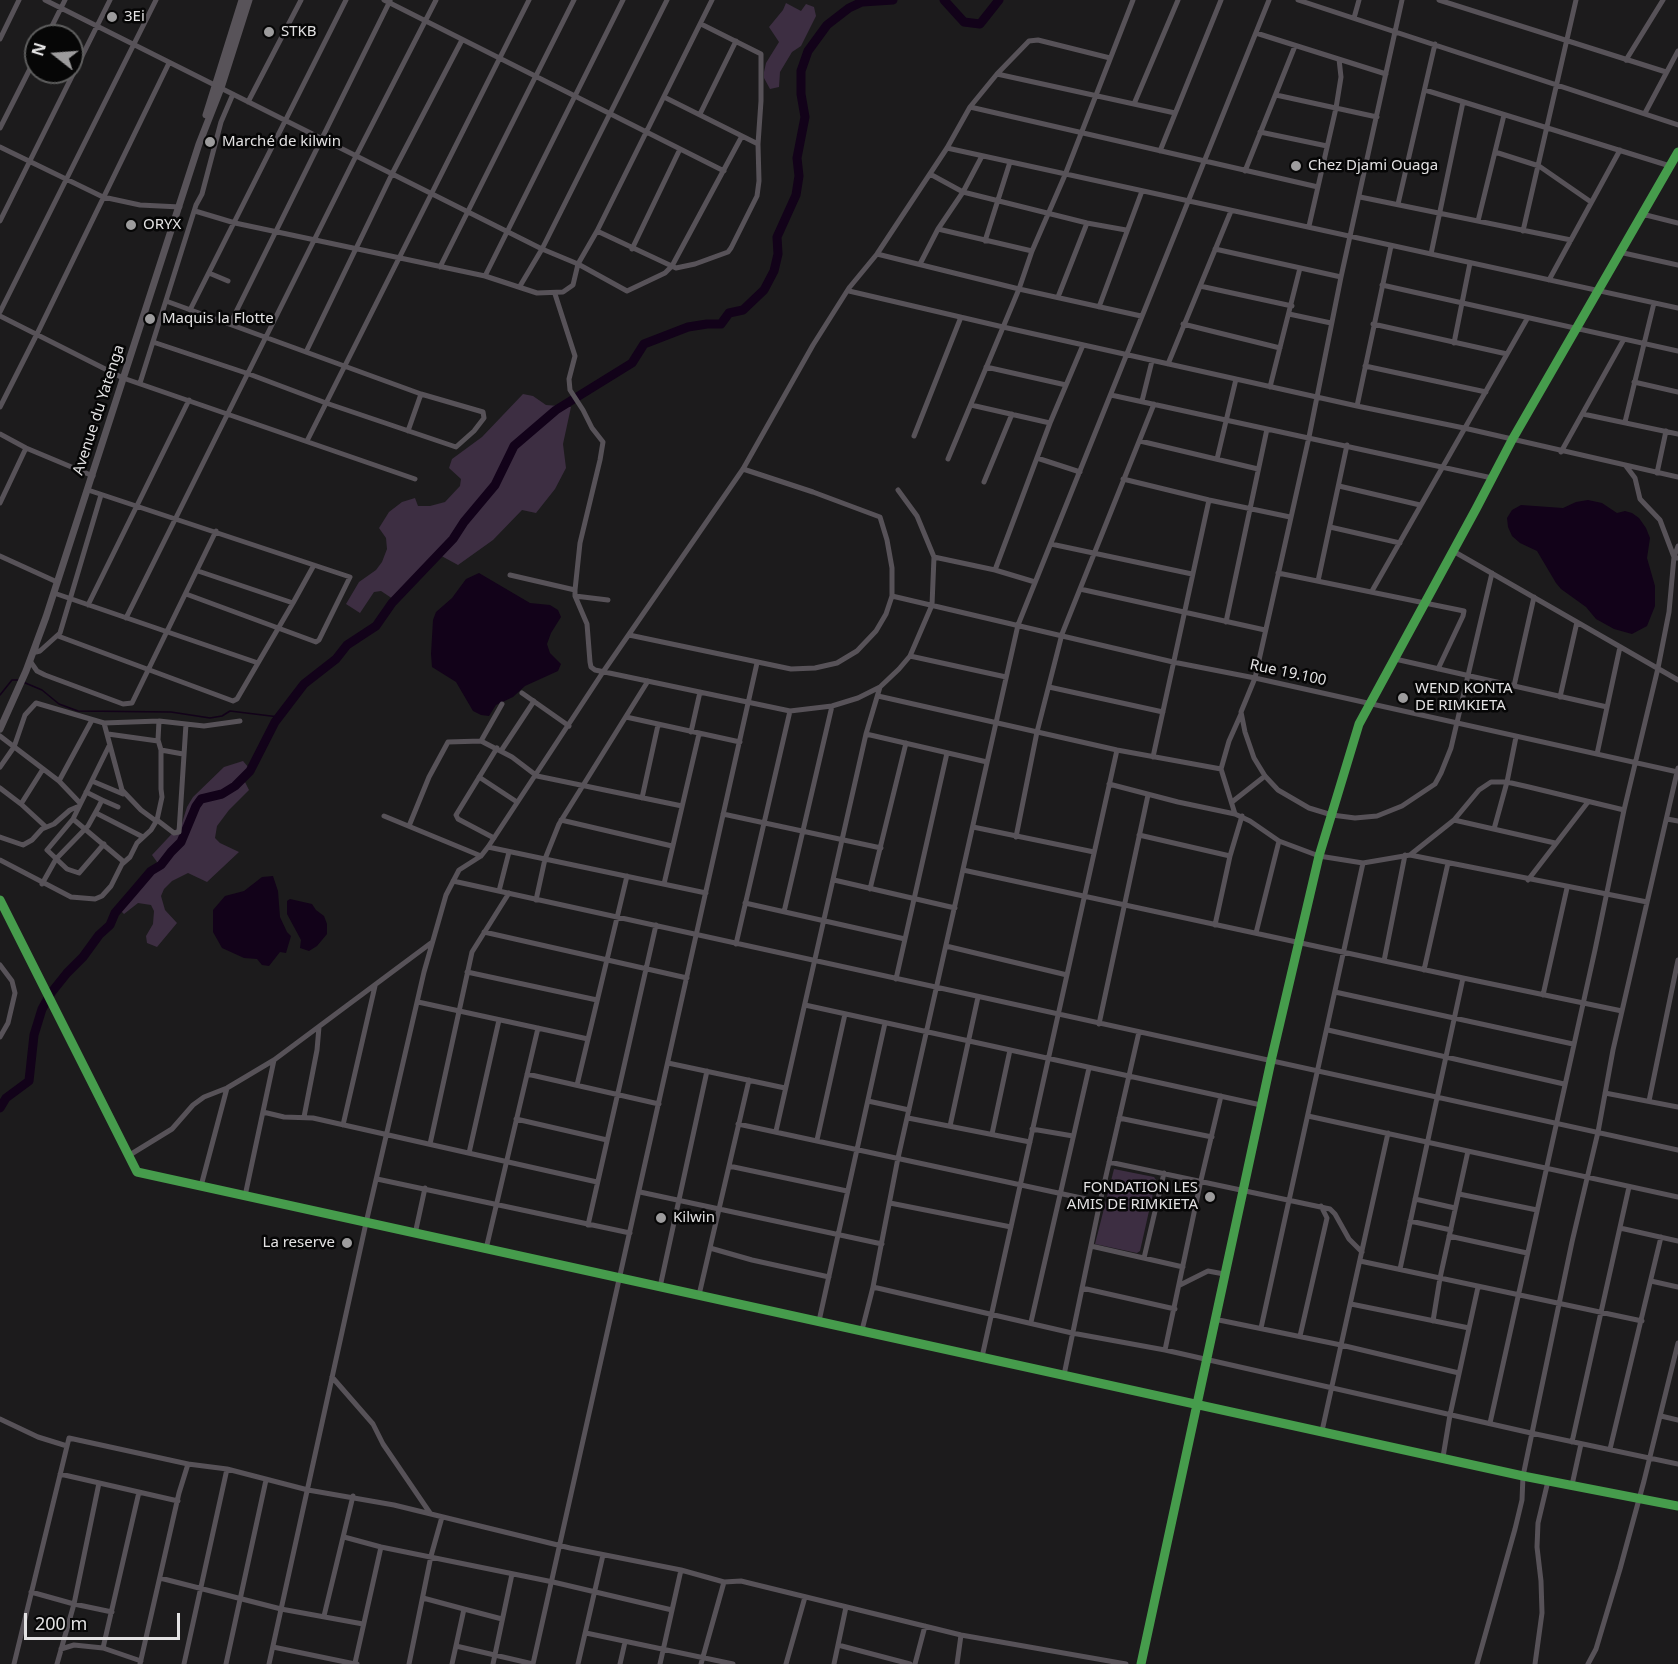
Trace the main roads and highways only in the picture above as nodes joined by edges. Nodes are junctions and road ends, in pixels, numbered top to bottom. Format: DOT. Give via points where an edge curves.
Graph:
graph roads {
  1 [pos="242,0"];
  2 [pos="249,0"];
  3 [pos="218,86"];
  4 [pos="0,729"];
  1 -- 3 [label="main road, Avenue du Yatenga"];
  2 -- 3 [label="main road, Avenue du Yatenga"];
  3 -- 4 [label="main road, Avenue du Yatenga" via="54,593"];
}
